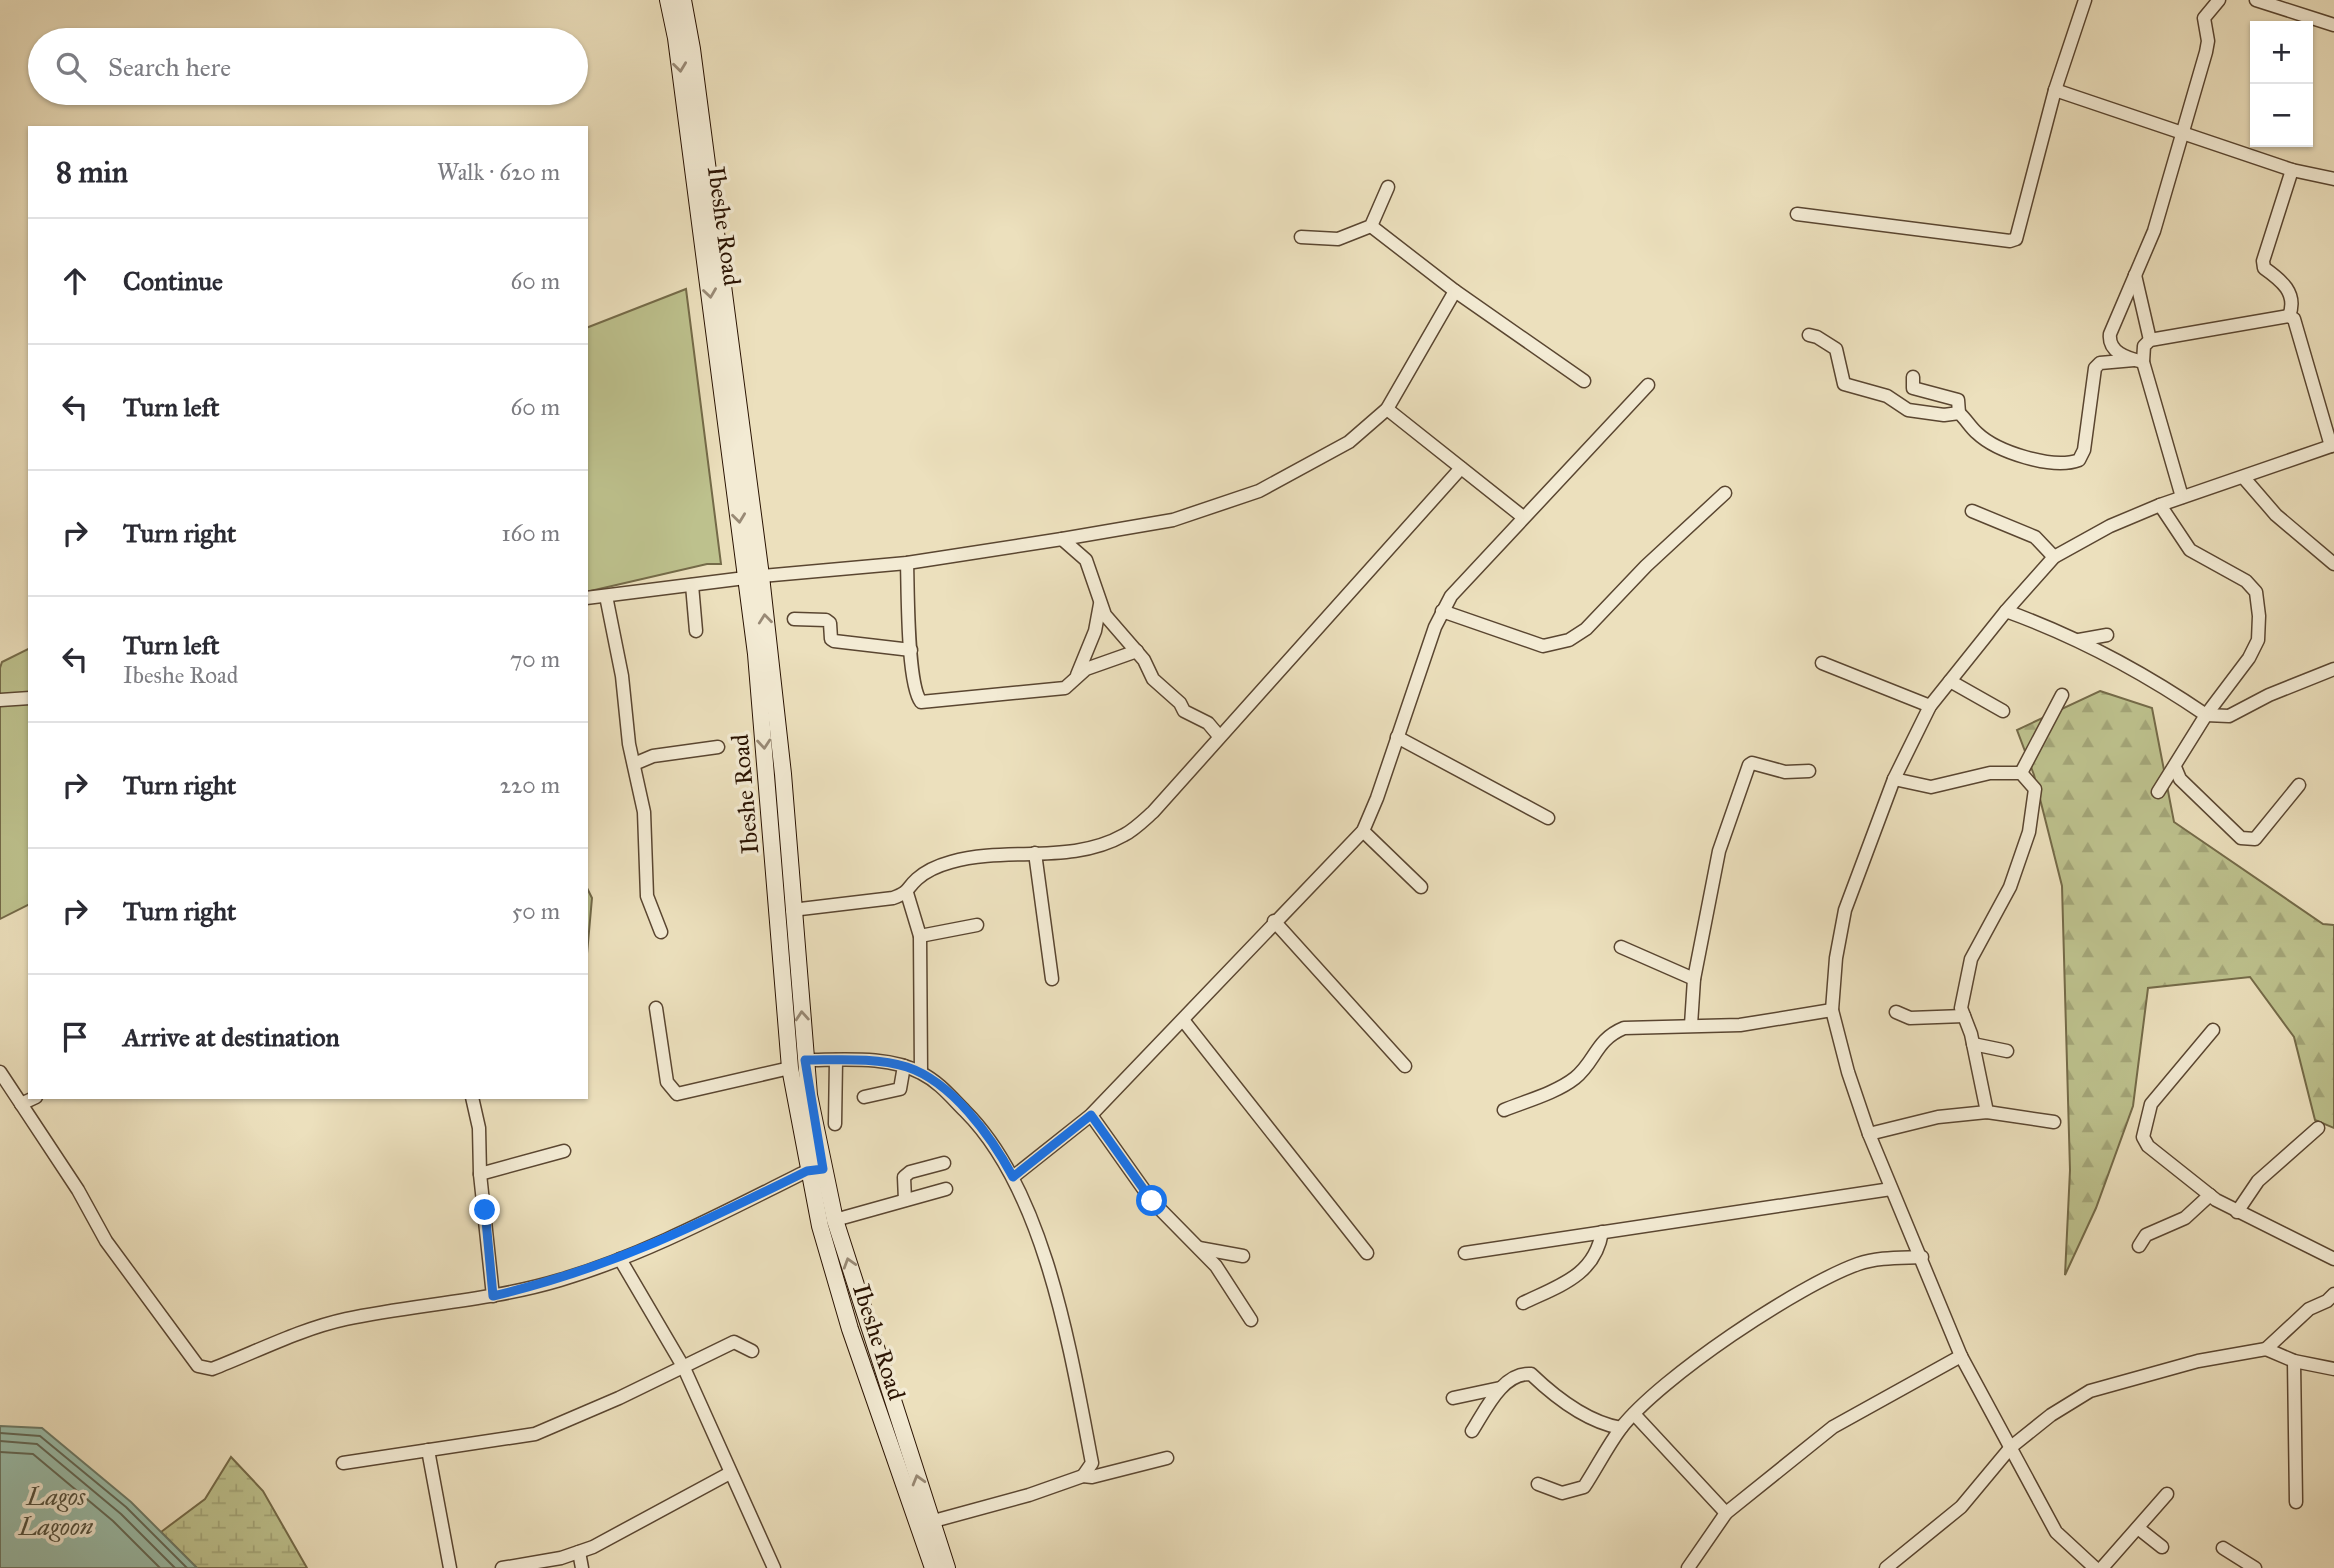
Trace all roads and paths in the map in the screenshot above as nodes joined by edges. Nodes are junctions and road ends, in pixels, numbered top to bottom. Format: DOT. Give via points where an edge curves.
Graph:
graph roads {
  1 [pos="668,0"];
  2 [pos="682,0"];
  3 [pos="2085,0"];
  4 [pos="2219,0"];
  5 [pos="2256,0"];
  6 [pos="2334,25"];
  7 [pos="2055,90"];
  8 [pos="2183,133"];
  9 [pos="2292,170"];
  10 [pos="2334,179"];
  11 [pos="1388,187"];
  12 [pos="1797,214"];
  13 [pos="1371,226"];
  14 [pos="1301,237"];
  15 [pos="2135,275"];
  16 [pos="1455,291"];
  17 [pos="2289,316"];
  18 [pos="1809,335"];
  19 [pos="2150,340"];
  20 [pos="2138,361"];
  21 [pos="1913,377"];
  22 [pos="1584,381"];
  23 [pos="1648,385"];
  24 [pos="1387,409"];
  25 [pos="1959,413"];
  26 [pos="2333,445"];
  27 [pos="1461,468"];
  28 [pos="2244,478"];
  29 [pos="1725,494"];
  30 [pos="2182,498"];
  31 [pos="2161,505"];
  32 [pos="1972,511"];
  33 [pos="1523,517"];
  34 [pos="1062,540"];
  35 [pos="2054,557"];
  36 [pos="907,564"];
  37 [pos="2334,564"];
  38 [pos="754,577"];
  39 [pos="692,585"];
  40 [pos="606,596"];
  41 [pos="588,598"];
  42 [pos="1100,604"];
  43 [pos="1441,611"];
  44 [pos="2006,611"];
  45 [pos="794,619"];
  46 [pos="696,631"];
  47 [pos="2107,635"];
  48 [pos="2078,640"];
  49 [pos="911,650"];
  50 [pos="1137,651"];
  51 [pos="1822,663"];
  52 [pos="2334,669"];
  53 [pos="1075,678"];
  54 [pos="1950,681"];
  55 [pos="2062,695"];
  56 [pos="28,698"];
  57 [pos="0,700"];
  58 [pos="1930,706"];
  59 [pos="2003,711"];
  60 [pos="2206,715"];
  61 [pos="1219,736"];
  62 [pos="1397,737"];
  63 [pos="718,747"];
  64 [pos="634,764"];
  65 [pos="2175,767"];
  66 [pos="1809,771"];
  67 [pos="2021,773"];
  68 [pos="1894,779"];
  69 [pos="2299,785"];
  70 [pos="2158,792"];
  71 [pos="1548,818"];
  72 [pos="1363,831"];
  73 [pos="1035,853"];
  74 [pos="1421,887"];
  75 [pos="907,893"];
  76 [pos="792,910"];
  77 [pos="1273,921"];
  78 [pos="977,925"];
  79 [pos="661,932"];
  80 [pos="920,936"];
  81 [pos="1621,947"];
  82 [pos="1052,979"];
  83 [pos="1694,979"];
  84 [pos="656,1008"];
  85 [pos="1832,1010"];
  86 [pos="1896,1012"];
  87 [pos="1964,1016"];
  88 [pos="1183,1020"];
  89 [pos="1690,1025"];
  90 [pos="2213,1030"];
  91 [pos="1973,1044"];
  92 [pos="2007,1051"];
  93 [pos="805,1060"];
  94 [pos="836,1060"];
  95 [pos="904,1066"];
  96 [pos="1405,1066"];
  97 [pos="790,1068"];
  98 [pos="0,1072"];
  99 [pos="920,1072"];
  100 [pos="4,1089"];
  101 [pos="864,1097"];
  102 [pos="32,1099"];
  103 [pos="472,1099"];
  104 [pos="21,1104"];
  105 [pos="1504,1110"];
  106 [pos="1987,1112"];
  107 [pos="1091,1115"];
  108 [pos="2054,1122"];
  109 [pos="835,1124"];
  110 [pos="2318,1128"];
  111 [pos="1869,1134"];
  112 [pos="564,1151"];
  113 [pos="944,1163"];
  114 [pos="815,1170"];
  115 [pos="480,1174"];
  116 [pos="1013,1177"];
  117 [pos="946,1189"];
  118 [pos="1891,1189"];
  119 [pos="2210,1195"];
  120 [pos="905,1200"];
  121 [pos="2237,1212"];
  122 [pos="835,1220"];
  123 [pos="1601,1233"];
  124 [pos="2139,1246"];
  125 [pos="1199,1248"];
  126 [pos="1465,1252"];
  127 [pos="1367,1253"];
  128 [pos="1243,1256"];
  129 [pos="1922,1257"];
  130 [pos="620,1259"];
  131 [pos="2334,1259"];
  132 [pos="2334,1294"];
  133 [pos="493,1296"];
  134 [pos="1523,1303"];
  135 [pos="1251,1320"];
  136 [pos="2266,1349"];
  137 [pos="752,1351"];
  138 [pos="1961,1356"];
  139 [pos="2294,1361"];
  140 [pos="684,1368"];
  141 [pos="2334,1369"];
  142 [pos="1500,1388"];
  143 [pos="1453,1398"];
  144 [pos="1634,1414"];
  145 [pos="1621,1428"];
  146 [pos="1472,1431"];
  147 [pos="2011,1447"];
  148 [pos="428,1450"];
  149 [pos="1167,1458"];
  150 [pos="343,1463"];
  151 [pos="730,1474"];
  152 [pos="1083,1476"];
  153 [pos="1538,1483"];
  154 [pos="2167,1494"];
  155 [pos="2296,1503"];
  156 [pos="1726,1513"];
  157 [pos="930,1522"];
  158 [pos="2138,1528"];
  159 [pos="2162,1546"];
  160 [pos="2223,1548"];
  161 [pos="579,1552"];
  162 [pos="2086,1565"];
  163 [pos="450,1568"];
  164 [pos="502,1568"];
  165 [pos="582,1568"];
  166 [pos="774,1568"];
  167 [pos="933,1568"];
  168 [pos="947,1568"];
  169 [pos="1688,1568"];
  170 [pos="1886,1568"];
  171 [pos="2102,1568"];
  172 [pos="2255,1568"];
  1 -- 38 [label="main road, Ibeshe Road, one-way"];
  2 -- 38 [label="main road, Ibeshe Road" via="692,49"];
  3 -- 7 [label="street"];
  4 -- 8 [label="street" via="2204,18 2208,41"];
  5 -- 6 [label="street"];
  7 -- 8 [label="street"];
  7 -- 12 [label="street" via="2016,239"];
  8 -- 9 [label="street"];
  8 -- 15 [label="street" via="2154,231"];
  9 -- 10 [label="street"];
  9 -- 17 [label="street" via="2263,261 2264,268 2286,283 2293,307"];
  11 -- 13 [label="street"];
  13 -- 14 [label="street" via="1338,239"];
  13 -- 16 [label="street"];
  15 -- 19 [label="street"];
  15 -- 20 [label="street" via="2120,304 2109,343 2113,350"];
  16 -- 22 [label="street"];
  16 -- 24 [label="street"];
  17 -- 19 [label="street"];
  17 -- 26 [label="street" via="2294,319"];
  18 -- 25 [label="street" via="1836,349 1844,384 1886,396 1908,410"];
  19 -- 20 [label="street"];
  20 -- 25 [label="street" via="2100,363 2095,368 2084,450 2079,460 2070,464 2041,462 1999,446 1977,433"];
  20 -- 30 [label="street"];
  21 -- 25 [label="street" via="1913,388 1958,400"];
  23 -- 33 [label="street"];
  24 -- 27 [label="street"];
  24 -- 34 [label="street" via="1349,442 1259,491 1173,520"];
  26 -- 28 [label="street"];
  27 -- 33 [label="street"];
  27 -- 61 [label="street"];
  28 -- 30 [label="street"];
  28 -- 37 [label="street" via="2276,515"];
  29 -- 43 [label="street" via="1586,629 1569,640 1543,646"];
  30 -- 31 [label="street"];
  31 -- 35 [label="street"];
  31 -- 60 [label="street" via="2190,550 2256,592 2258,640"];
  32 -- 35 [label="street" via="2035,537"];
  33 -- 43 [label="street"];
  34 -- 36 [label="street"];
  34 -- 42 [label="street" via="1086,560"];
  35 -- 44 [label="street"];
  36 -- 38 [label="street"];
  36 -- 49 [label="street"];
  38 -- 39 [label="street"];
  76 -- 38 [label="main road, Ibeshe Road, one-way" via="783,774"];
  38 -- 97 [label="main road, Ibeshe Road, one-way"];
  39 -- 40 [label="street"];
  39 -- 46 [label="street"];
  40 -- 41 [label="street"];
  40 -- 64 [label="street"];
  42 -- 50 [label="street"];
  42 -- 53 [label="street" via="1095,631"];
  43 -- 62 [label="street"];
  44 -- 48 [label="street"];
  44 -- 54 [label="street"];
  45 -- 49 [label="street" via="827,620 834,641"];
  47 -- 48 [label="street"];
  48 -- 60 [label="street" via="2147,676"];
  49 -- 53 [label="street" via="916,696 929,704 1065,688"];
  50 -- 53 [label="street" via="1086,669"];
  50 -- 61 [label="street" via="1153,680"];
  51 -- 58 [label="street"];
  52 -- 60 [label="street" via="2229,716"];
  54 -- 58 [label="street"];
  54 -- 59 [label="street"];
  55 -- 67 [label="street"];
  56 -- 57 [label="street"];
  58 -- 68 [label="street"];
  60 -- 65 [label="street"];
  61 -- 73 [label="street" via="1153,812 1124,835 1098,846"];
  62 -- 71 [label="street"];
  62 -- 72 [label="street"];
  63 -- 64 [label="street"];
  64 -- 79 [label="street" via="644,812 647,896"];
  65 -- 69 [label="street" via="2180,779 2248,841 2255,839"];
  65 -- 70 [label="street"];
  66 -- 83 [label="street" via="1749,765 1719,851"];
  67 -- 68 [label="street" via="1990,773 1931,787"];
  67 -- 87 [label="street" via="2035,789 2029,832 2010,887 1971,959 1961,1007"];
  68 -- 85 [label="street" via="1845,910"];
  72 -- 74 [label="street"];
  72 -- 77 [label="street" via="1317,882"];
  73 -- 75 [label="street" via="981,855 951,862 917,879"];
  73 -- 82 [label="street"];
  75 -- 76 [label="street"];
  75 -- 80 [label="street"];
  93 -- 76 [label="main road, Ibeshe Road, one-way"];
  77 -- 88 [label="street"];
  77 -- 96 [label="street"];
  78 -- 80 [label="street"];
  80 -- 99 [label="street"];
  81 -- 83 [label="street"];
  83 -- 89 [label="street"];
  84 -- 97 [label="street" via="667,1082 677,1094"];
  85 -- 89 [label="street" via="1740,1025"];
  85 -- 111 [label="street"];
  86 -- 87 [label="street" via="1910,1018"];
  87 -- 91 [label="street"];
  88 -- 107 [label="street"];
  88 -- 127 [label="street"];
  89 -- 105 [label="street" via="1624,1028 1609,1034 1578,1076"];
  90 -- 119 [label="street" via="2151,1104 2143,1137 2148,1146"];
  91 -- 92 [label="street"];
  91 -- 106 [label="street"];
  93 -- 94 [label="street"];
  93 -- 114 [label="main road, Ibeshe Road"];
  94 -- 95 [label="street"];
  94 -- 109 [label="street"];
  95 -- 99 [label="street"];
  95 -- 101 [label="street" via="901,1090"];
  97 -- 114 [label="main road, Ibeshe Road"];
  98 -- 100 [label="street"];
  99 -- 116 [label="street" via="945,1089 986,1132"];
  100 -- 104 [label="street"];
  102 -- 104 [label="street"];
  103 -- 115 [label="street" via="479,1128"];
  104 -- 133 [label="street" via="106,1241 198,1366 212,1369 344,1319"];
  106 -- 108 [label="street"];
  106 -- 111 [label="street" via="1938,1117"];
  107 -- 116 [label="street"];
  107 -- 125 [label="street" via="1152,1201"];
  110 -- 121 [label="street" via="2258,1181"];
  111 -- 118 [label="street"];
  112 -- 115 [label="street"];
  113 -- 120 [label="street" via="904,1177"];
  114 -- 122 [label="main road, Ibeshe Road"];
  114 -- 130 [label="street"];
  114 -- 167 [label="main road, Ibeshe Road" via="850,1329"];
  115 -- 133 [label="street"];
  116 -- 152 [label="street" via="1053,1285 1074,1367 1092,1463"];
  117 -- 120 [label="street"];
  118 -- 123 [label="street"];
  118 -- 129 [label="street"];
  119 -- 121 [label="street"];
  119 -- 124 [label="street" via="2185,1218 2146,1236"];
  120 -- 122 [label="street"];
  121 -- 131 [label="street"];
  157 -- 122 [label="main road, Ibeshe Road, one-way"];
  123 -- 126 [label="street"];
  123 -- 134 [label="street" via="1599,1248 1577,1278"];
  125 -- 128 [label="street"];
  125 -- 135 [label="street" via="1225,1277"];
  129 -- 138 [label="street"];
  129 -- 144 [label="street" via="1881,1259 1843,1270 1745,1326"];
  130 -- 133 [label="street"];
  130 -- 140 [label="street"];
  132 -- 136 [label="street" via="2309,1309"];
  136 -- 139 [label="street"];
  136 -- 147 [label="street" via="2198,1361 2090,1391"];
  137 -- 140 [label="street" via="734,1342"];
  138 -- 147 [label="street"];
  138 -- 156 [label="street" via="1833,1427"];
  139 -- 141 [label="street"];
  139 -- 155 [label="street"];
  140 -- 148 [label="street" via="535,1434"];
  140 -- 151 [label="street"];
  142 -- 143 [label="street"];
  142 -- 145 [label="street" via="1522,1373 1531,1374 1588,1417"];
  142 -- 146 [label="street"];
  144 -- 145 [label="street"];
  144 -- 156 [label="street"];
  145 -- 153 [label="street" via="1584,1487 1562,1493"];
  147 -- 162 [label="street" via="2056,1532"];
  147 -- 170 [label="street" via="1961,1507"];
  148 -- 150 [label="street"];
  148 -- 163 [label="street"];
  149 -- 152 [label="street"];
  151 -- 161 [label="street"];
  151 -- 166 [label="street"];
  152 -- 157 [label="street"];
  154 -- 158 [label="street"];
  156 -- 169 [label="street"];
  157 -- 168 [label="main road, Ibeshe Road"];
  158 -- 159 [label="street"];
  158 -- 171 [label="street"];
  160 -- 172 [label="street"];
  161 -- 164 [label="street"];
  161 -- 165 [label="street"];
}
